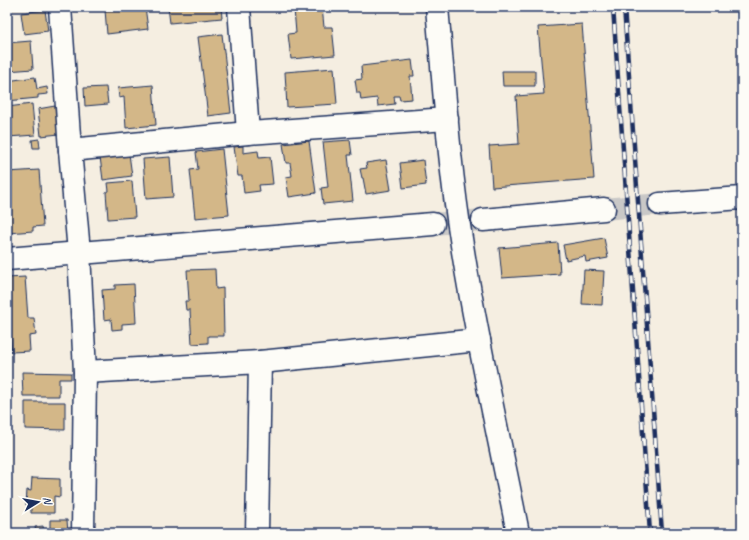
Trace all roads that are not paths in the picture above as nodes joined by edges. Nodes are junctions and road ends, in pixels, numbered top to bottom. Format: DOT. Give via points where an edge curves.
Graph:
graph roads {
  1 [pos="60,7"];
  2 [pos="239,7"];
  3 [pos="436,7"];
  4 [pos="447,119"];
  5 [pos="248,133"];
  6 [pos="70,150"];
  7 [pos="742,198"];
  8 [pos="660,204"];
  9 [pos="604,209"];
  10 [pos="483,220"];
  11 [pos="433,224"];
  12 [pos="80,252"];
  13 [pos="7,258"];
  14 [pos="479,340"];
  15 [pos="260,362"];
  16 [pos="85,372"];
  17 [pos="82,533"];
  18 [pos="257,533"];
  19 [pos="518,533"];
  1 -- 6 [label="street"];
  2 -- 5 [label="street"];
  3 -- 4 [label="street"];
  4 -- 5 [label="street"];
  4 -- 14 [label="street" via="462,244"];
  5 -- 6 [label="street"];
  6 -- 12 [label="street"];
  7 -- 8 [label="street"];
  9 -- 10 [label="street"];
  11 -- 12 [label="street"];
  12 -- 13 [label="street"];
  12 -- 16 [label="street"];
  14 -- 15 [label="street"];
  14 -- 19 [label="street"];
  15 -- 16 [label="street"];
  15 -- 18 [label="street"];
  16 -- 17 [label="street"];
}
